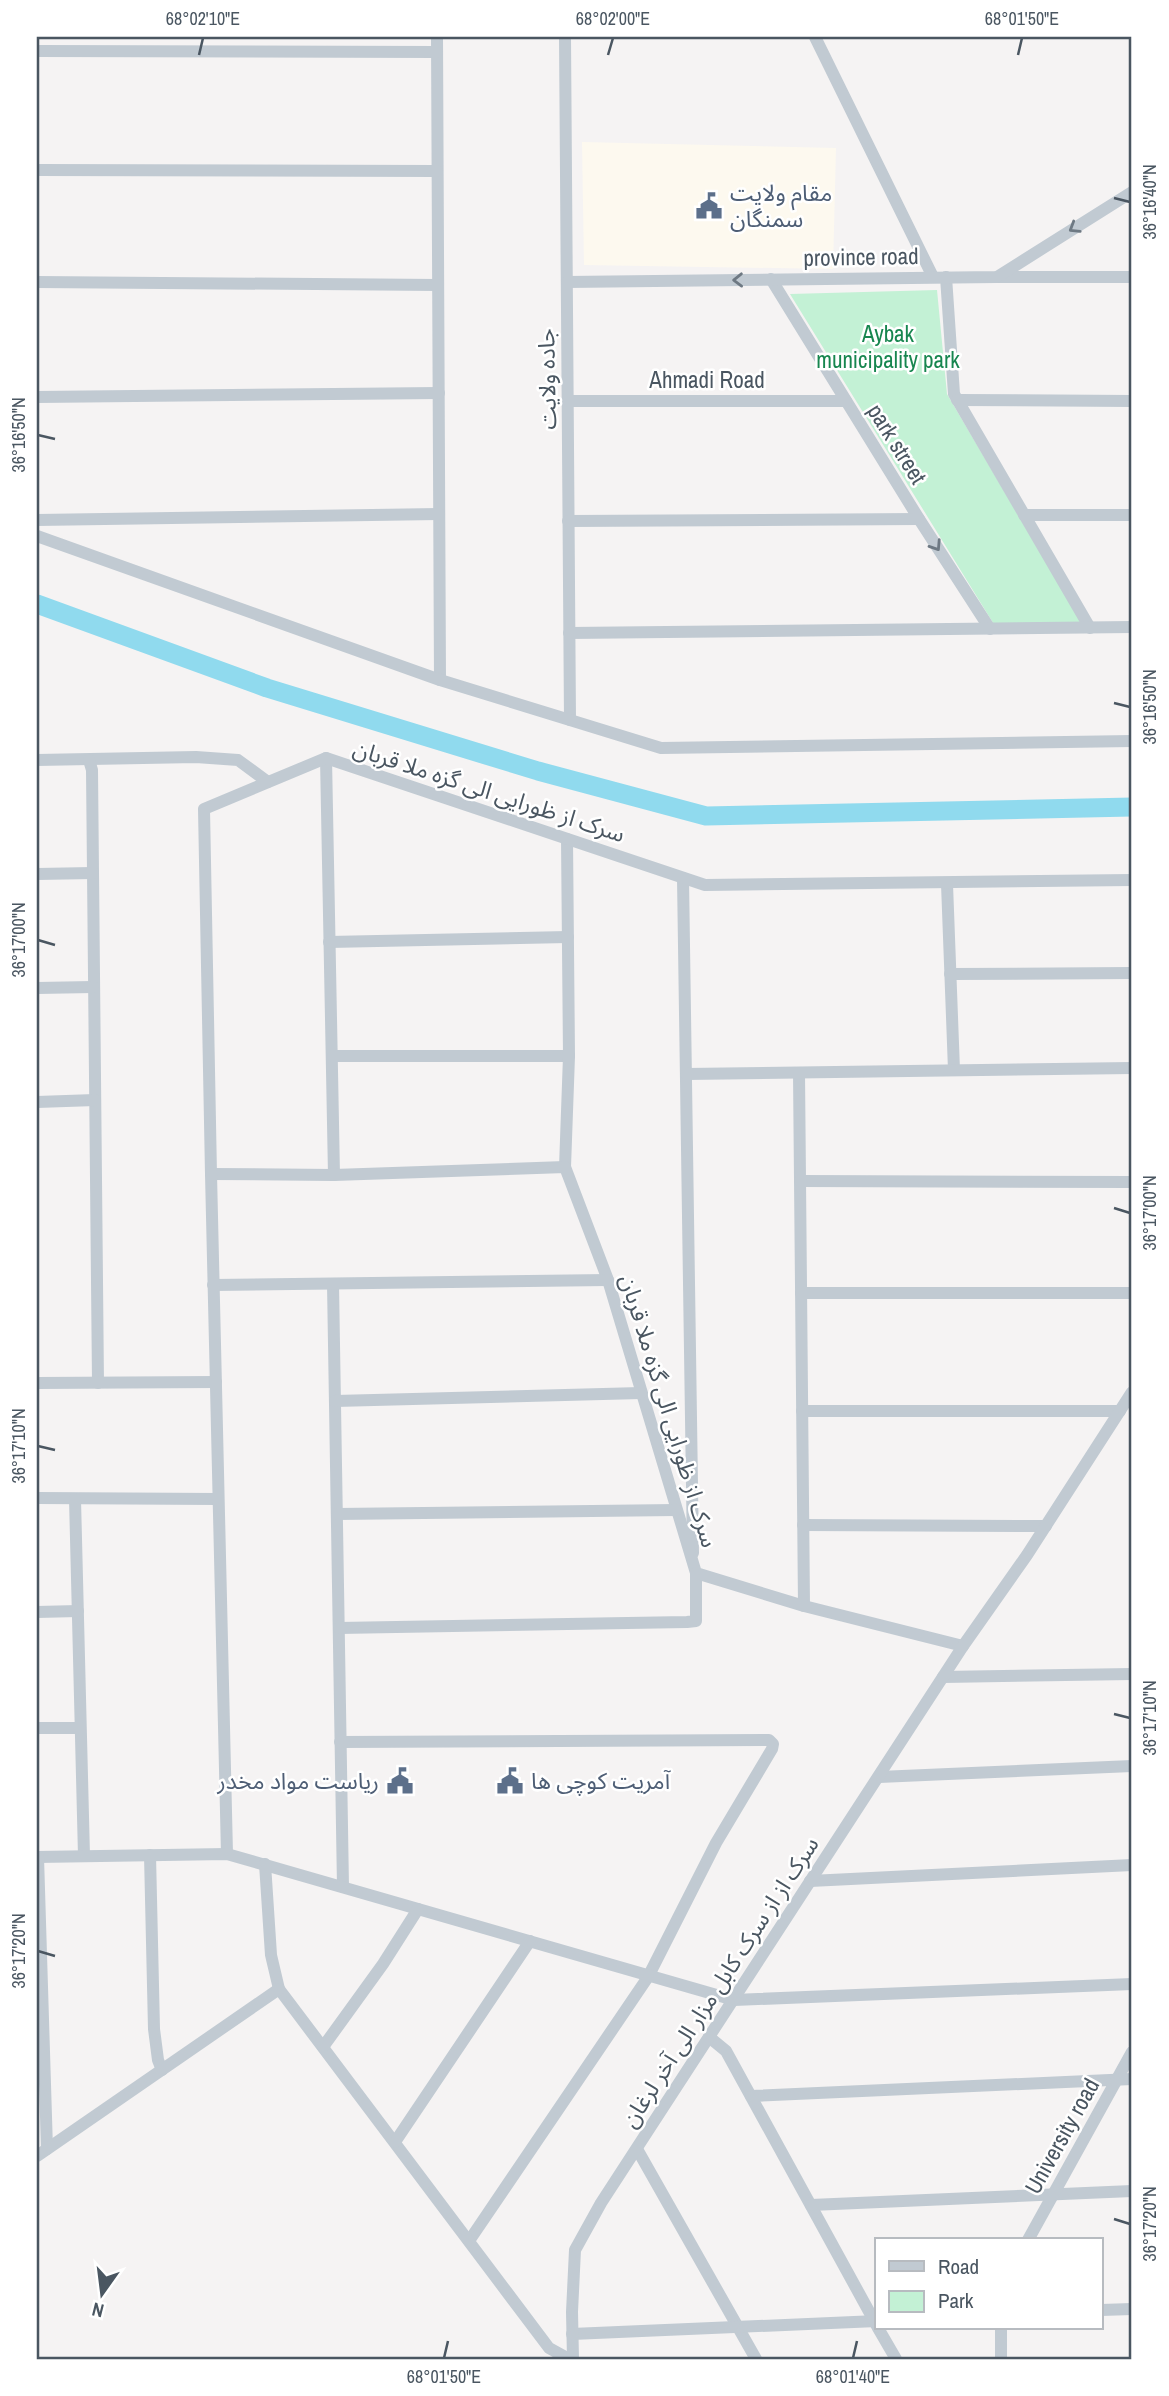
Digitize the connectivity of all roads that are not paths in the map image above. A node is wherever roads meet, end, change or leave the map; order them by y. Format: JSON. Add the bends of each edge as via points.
{"nodes":[{"id":1,"x":328,"y":37,"type":"edge"},
{"id":2,"x":437,"y":37,"type":"edge"},
{"id":3,"x":565,"y":37,"type":"edge"},
{"id":4,"x":815,"y":37,"type":"edge"},
{"id":5,"x":37,"y":51,"type":"edge"},
{"id":6,"x":329,"y":51,"type":"junction"},
{"id":7,"x":438,"y":52,"type":"junction"},
{"id":8,"x":37,"y":170,"type":"edge"},
{"id":9,"x":438,"y":171,"type":"junction"},
{"id":10,"x":1132,"y":192,"type":"edge"},
{"id":11,"x":997,"y":276,"type":"junction"},
{"id":12,"x":946,"y":277,"type":"junction"},
{"id":13,"x":1132,"y":277,"type":"edge"},
{"id":14,"x":933,"y":278,"type":"junction"},
{"id":15,"x":771,"y":279,"type":"junction"},
{"id":16,"x":37,"y":282,"type":"edge"},
{"id":17,"x":567,"y":282,"type":"junction"},
{"id":18,"x":438,"y":285,"type":"junction"},
{"id":19,"x":439,"y":393,"type":"junction"},
{"id":20,"x":37,"y":397,"type":"edge"},
{"id":21,"x":957,"y":400,"type":"junction"},
{"id":22,"x":569,"y":401,"type":"junction"},
{"id":23,"x":846,"y":401,"type":"junction"},
{"id":24,"x":1132,"y":401,"type":"edge"},
{"id":25,"x":439,"y":514,"type":"junction"},
{"id":26,"x":1024,"y":515,"type":"junction"},
{"id":27,"x":1132,"y":515,"type":"edge"},
{"id":28,"x":919,"y":519,"type":"junction"},
{"id":29,"x":37,"y":520,"type":"edge"},
{"id":30,"x":568,"y":521,"type":"junction"},
{"id":31,"x":37,"y":536,"type":"edge"},
{"id":32,"x":1132,"y":627,"type":"edge"},
{"id":33,"x":1090,"y":628,"type":"junction"},
{"id":34,"x":990,"y":629,"type":"junction"},
{"id":35,"x":569,"y":633,"type":"junction"},
{"id":36,"x":440,"y":680,"type":"junction"},
{"id":37,"x":570,"y":720,"type":"junction"},
{"id":38,"x":1132,"y":741,"type":"edge"},
{"id":39,"x":326,"y":758,"type":"junction"},
{"id":40,"x":37,"y":760,"type":"edge"},
{"id":41,"x":89,"y":760,"type":"junction"},
{"id":42,"x":268,"y":782,"type":"junction"},
{"id":43,"x":568,"y":839,"type":"junction"},
{"id":44,"x":93,"y":873,"type":"junction"},
{"id":45,"x":37,"y":874,"type":"edge"},
{"id":46,"x":683,"y":878,"type":"junction"},
{"id":47,"x":1132,"y":880,"type":"edge"},
{"id":48,"x":947,"y":884,"type":"junction"},
{"id":49,"x":568,"y":937,"type":"junction"},
{"id":50,"x":330,"y":942,"type":"junction"},
{"id":51,"x":1132,"y":973,"type":"edge"},
{"id":52,"x":950,"y":974,"type":"junction"},
{"id":53,"x":93,"y":987,"type":"junction"},
{"id":54,"x":37,"y":988,"type":"edge"},
{"id":55,"x":333,"y":1056,"type":"junction"},
{"id":56,"x":569,"y":1056,"type":"junction"},
{"id":57,"x":1132,"y":1068,"type":"edge"},
{"id":58,"x":954,"y":1070,"type":"junction"},
{"id":59,"x":799,"y":1073,"type":"junction"},
{"id":60,"x":686,"y":1074,"type":"junction"},
{"id":61,"x":95,"y":1100,"type":"junction"},
{"id":62,"x":37,"y":1102,"type":"edge"},
{"id":63,"x":565,"y":1167,"type":"junction"},
{"id":64,"x":211,"y":1174,"type":"junction"},
{"id":65,"x":334,"y":1175,"type":"junction"},
{"id":66,"x":800,"y":1181,"type":"junction"},
{"id":67,"x":1132,"y":1182,"type":"edge"},
{"id":68,"x":608,"y":1280,"type":"junction"},
{"id":69,"x":333,"y":1284,"type":"junction"},
{"id":70,"x":213,"y":1285,"type":"junction"},
{"id":71,"x":801,"y":1293,"type":"junction"},
{"id":72,"x":1132,"y":1293,"type":"edge"},
{"id":73,"x":97,"y":1382,"type":"junction"},
{"id":74,"x":216,"y":1382,"type":"junction"},
{"id":75,"x":37,"y":1383,"type":"edge"},
{"id":76,"x":1132,"y":1392,"type":"edge"},
{"id":77,"x":641,"y":1393,"type":"junction"},
{"id":78,"x":335,"y":1401,"type":"junction"},
{"id":79,"x":802,"y":1411,"type":"junction"},
{"id":80,"x":1120,"y":1411,"type":"junction"},
{"id":81,"x":37,"y":1498,"type":"edge"},
{"id":82,"x":75,"y":1499,"type":"junction"},
{"id":83,"x":218,"y":1499,"type":"junction"},
{"id":84,"x":676,"y":1510,"type":"junction"},
{"id":85,"x":337,"y":1514,"type":"junction"},
{"id":86,"x":803,"y":1525,"type":"junction"},
{"id":87,"x":1046,"y":1526,"type":"junction"},
{"id":88,"x":695,"y":1568,"type":"junction"},
{"id":89,"x":804,"y":1606,"type":"junction"},
{"id":90,"x":78,"y":1611,"type":"junction"},
{"id":91,"x":37,"y":1612,"type":"edge"},
{"id":92,"x":339,"y":1628,"type":"junction"},
{"id":93,"x":963,"y":1646,"type":"junction"},
{"id":94,"x":1132,"y":1674,"type":"edge"},
{"id":95,"x":943,"y":1677,"type":"junction"},
{"id":96,"x":37,"y":1728,"type":"edge"},
{"id":97,"x":80,"y":1728,"type":"junction"},
{"id":98,"x":340,"y":1742,"type":"junction"},
{"id":99,"x":1132,"y":1766,"type":"edge"},
{"id":100,"x":878,"y":1777,"type":"junction"},
{"id":101,"x":227,"y":1854,"type":"junction"},
{"id":102,"x":149,"y":1855,"type":"junction"},
{"id":103,"x":84,"y":1856,"type":"junction"},
{"id":104,"x":38,"y":1857,"type":"edge"},
{"id":105,"x":265,"y":1864,"type":"junction"},
{"id":106,"x":1132,"y":1865,"type":"edge"},
{"id":107,"x":810,"y":1881,"type":"junction"},
{"id":108,"x":342,"y":1887,"type":"junction"},
{"id":109,"x":418,"y":1909,"type":"junction"},
{"id":110,"x":530,"y":1941,"type":"junction"},
{"id":111,"x":648,"y":1977,"type":"junction"},
{"id":112,"x":1132,"y":1984,"type":"edge"},
{"id":113,"x":279,"y":1989,"type":"junction"},
{"id":114,"x":734,"y":2000,"type":"junction"},
{"id":115,"x":709,"y":2037,"type":"junction"},
{"id":116,"x":323,"y":2047,"type":"junction"},
{"id":117,"x":1132,"y":2052,"type":"edge"},
{"id":118,"x":162,"y":2070,"type":"junction"},
{"id":119,"x":1132,"y":2079,"type":"edge"},
{"id":120,"x":1117,"y":2080,"type":"junction"},
{"id":121,"x":751,"y":2096,"type":"junction"},
{"id":122,"x":395,"y":2142,"type":"junction"},
{"id":123,"x":636,"y":2149,"type":"junction"},
{"id":124,"x":42,"y":2153,"type":"edge"},
{"id":125,"x":1132,"y":2191,"type":"edge"},
{"id":126,"x":1053,"y":2194,"type":"junction"},
{"id":127,"x":811,"y":2205,"type":"junction"},
{"id":128,"x":1029,"y":2238,"type":"edge"},
{"id":129,"x":468,"y":2241,"type":"junction"},
{"id":130,"x":1132,"y":2309,"type":"edge"},
{"id":131,"x":1102,"y":2310,"type":"edge"},
{"id":132,"x":875,"y":2322,"type":"edge"},
{"id":133,"x":875,"y":2324,"type":"edge"},
{"id":134,"x":739,"y":2329,"type":"junction"},
{"id":135,"x":879,"y":2330,"type":"edge"},
{"id":136,"x":1001,"y":2330,"type":"edge"},
{"id":137,"x":572,"y":2334,"type":"junction"},
{"id":138,"x":571,"y":2359,"type":"edge"},
{"id":139,"x":756,"y":2359,"type":"edge"},
{"id":140,"x":896,"y":2359,"type":"edge"},
{"id":141,"x":1001,"y":2359,"type":"edge"}],
"edges":[{"from":1,"to":6,"type":"street"},
{"from":2,"to":7,"type":"street"},
{"from":3,"to":17,"type":"street","name":"جاده ولایت"},
{"from":4,"to":14,"type":"street"},
{"from":5,"to":6,"type":"street"},
{"from":6,"to":7,"type":"street"},
{"from":7,"to":9,"type":"street"},
{"from":8,"to":9,"type":"street"},
{"from":9,"to":18,"type":"street"},
{"from":10,"to":11,"type":"street","one_way":true},
{"from":11,"to":12,"type":"street","name":"province road"},
{"from":11,"to":13,"type":"street","name":"province road"},
{"from":12,"to":14,"type":"street","name":"province road"},
{"from":12,"to":21,"type":"street"},
{"from":14,"to":15,"type":"street","name":"province road"},
{"from":15,"to":17,"type":"street","name":"province road","one_way":true},
{"from":15,"to":23,"type":"street","name":"park street"},
{"from":16,"to":18,"type":"street"},
{"from":17,"to":22,"type":"street","name":"جاده ولایت"},
{"from":18,"to":19,"type":"street"},
{"from":19,"to":20,"type":"street"},
{"from":19,"to":25,"type":"street"},
{"from":21,"to":24,"type":"street"},
{"from":21,"to":26,"type":"street"},
{"from":22,"to":23,"type":"street","name":"Ahmadi Road"},
{"from":22,"to":30,"type":"street","name":"جاده ولایت"},
{"from":23,"to":28,"type":"street","name":"park street"},
{"from":25,"to":29,"type":"street"},
{"from":25,"to":36,"type":"street"},
{"from":26,"to":27,"type":"street"},
{"from":26,"to":33,"type":"street"},
{"from":28,"to":30,"type":"street"},
{"from":28,"to":34,"type":"street","name":"park street","one_way":true},
{"from":30,"to":35,"type":"street","name":"جاده ولایت"},
{"from":31,"to":36,"type":"street"},
{"from":32,"to":33,"type":"street"},
{"from":33,"to":34,"type":"street"},
{"from":34,"to":35,"type":"street"},
{"from":35,"to":37,"type":"street","name":"جاده ولایت"},
{"from":36,"to":37,"type":"street"},
{"from":37,"to":38,"type":"street","via":[[661,748]]},
{"from":39,"to":42,"type":"street","name":"سرک از ظورایی الی گزه ملا قربان"},
{"from":39,"to":43,"type":"street","name":"سرک از ظورایی الی گزه ملا قربان"},
{"from":39,"to":50,"type":"street"},
{"from":40,"to":41,"type":"street"},
{"from":41,"to":42,"type":"street","via":[[238,760]]},
{"from":41,"to":44,"type":"street"},
{"from":42,"to":64,"type":"street","name":"سرک از ظورایی الی گزه ملا قربان","via":[[204,809]]},
{"from":43,"to":46,"type":"street","name":"سرک از ظورایی الی گزه ملا قربان"},
{"from":43,"to":49,"type":"street"},
{"from":44,"to":45,"type":"street"},
{"from":44,"to":53,"type":"street"},
{"from":46,"to":48,"type":"street","name":"سرک از ظورایی الی گزه ملا قربان","via":[[705,885]]},
{"from":46,"to":60,"type":"street"},
{"from":47,"to":48,"type":"street","name":"سرک از ظورایی الی گزه ملا قربان"},
{"from":48,"to":52,"type":"street"},
{"from":49,"to":50,"type":"street"},
{"from":49,"to":56,"type":"street"},
{"from":50,"to":55,"type":"street"},
{"from":51,"to":52,"type":"street"},
{"from":52,"to":58,"type":"street"},
{"from":53,"to":54,"type":"street"},
{"from":53,"to":61,"type":"street"},
{"from":55,"to":56,"type":"street"},
{"from":55,"to":65,"type":"street"},
{"from":56,"to":63,"type":"street"},
{"from":57,"to":58,"type":"street"},
{"from":58,"to":59,"type":"street"},
{"from":59,"to":60,"type":"street"},
{"from":59,"to":66,"type":"street"},
{"from":60,"to":88,"type":"street"},
{"from":61,"to":62,"type":"street"},
{"from":61,"to":73,"type":"street"},
{"from":63,"to":65,"type":"street"},
{"from":63,"to":68,"type":"street","name":"سرک از ظورایی الی گزه ملا قربان"},
{"from":64,"to":65,"type":"street"},
{"from":64,"to":70,"type":"street","name":"سرک از ظورایی الی گزه ملا قربان"},
{"from":66,"to":67,"type":"street"},
{"from":66,"to":71,"type":"street"},
{"from":68,"to":69,"type":"street"},
{"from":68,"to":77,"type":"street","name":"سرک از ظورایی الی گزه ملا قربان"},
{"from":69,"to":70,"type":"street"},
{"from":69,"to":78,"type":"street"},
{"from":70,"to":74,"type":"street","name":"سرک از ظورایی الی گزه ملا قربان"},
{"from":71,"to":72,"type":"street"},
{"from":71,"to":79,"type":"street"},
{"from":73,"to":74,"type":"street"},
{"from":73,"to":75,"type":"street"},
{"from":74,"to":83,"type":"street","name":"سرک از ظورایی الی گزه ملا قربان"},
{"from":76,"to":80,"type":"street"},
{"from":77,"to":78,"type":"street"},
{"from":77,"to":84,"type":"street","name":"سرک از ظورایی الی گزه ملا قربان"},
{"from":78,"to":85,"type":"street"},
{"from":79,"to":80,"type":"street"},
{"from":79,"to":86,"type":"street"},
{"from":80,"to":87,"type":"street"},
{"from":81,"to":82,"type":"street"},
{"from":82,"to":83,"type":"street"},
{"from":82,"to":90,"type":"street"},
{"from":83,"to":101,"type":"street","name":"سرک از ظورایی الی گزه ملا قربان"},
{"from":84,"to":85,"type":"street"},
{"from":84,"to":88,"type":"street","name":"سرک از ظورایی الی گزه ملا قربان"},
{"from":85,"to":92,"type":"street"},
{"from":86,"to":87,"type":"street"},
{"from":86,"to":89,"type":"street"},
{"from":87,"to":93,"type":"street"},
{"from":88,"to":89,"type":"street","name":"سرک از ظورایی الی گزه ملا قربان"},
{"from":88,"to":92,"type":"street","via":[[696,1621]]},
{"from":89,"to":93,"type":"street","name":"سرک از ظورایی الی گزه ملا قربان"},
{"from":90,"to":91,"type":"street"},
{"from":90,"to":97,"type":"street"},
{"from":92,"to":98,"type":"street"},
{"from":93,"to":95,"type":"street","name":"سرک از از سرک کابل مزار الی آخر لرغان"},
{"from":94,"to":95,"type":"street"},
{"from":95,"to":100,"type":"street","name":"سرک از از سرک کابل مزار الی آخر لرغان"},
{"from":96,"to":97,"type":"street"},
{"from":97,"to":103,"type":"street"},
{"from":98,"to":108,"type":"street"},
{"from":98,"to":111,"type":"street","via":[[769,1740],[772,1749],[716,1843]]},
{"from":99,"to":100,"type":"street"},
{"from":100,"to":107,"type":"street","name":"سرک از از سرک کابل مزار الی آخر لرغان"},
{"from":101,"to":102,"type":"street"},
{"from":101,"to":105,"type":"street"},
{"from":102,"to":103,"type":"street"},
{"from":102,"to":118,"type":"street","via":[[154,2029]]},
{"from":103,"to":104,"type":"street"},
{"from":104,"to":124,"type":"street"},
{"from":105,"to":108,"type":"street"},
{"from":105,"to":113,"type":"street","via":[[271,1955]]},
{"from":106,"to":107,"type":"street"},
{"from":107,"to":114,"type":"street","name":"سرک از از سرک کابل مزار الی آخر لرغان"},
{"from":108,"to":109,"type":"street"},
{"from":109,"to":110,"type":"street"},
{"from":109,"to":116,"type":"street"},
{"from":110,"to":111,"type":"street"},
{"from":110,"to":122,"type":"street"},
{"from":111,"to":114,"type":"street"},
{"from":111,"to":129,"type":"street"},
{"from":112,"to":114,"type":"street"},
{"from":113,"to":116,"type":"street"},
{"from":113,"to":118,"type":"street"},
{"from":114,"to":115,"type":"street","name":"سرک از از سرک کابل مزار الی آخر لرغان"},
{"from":115,"to":121,"type":"street","via":[[726,2051]]},
{"from":115,"to":123,"type":"street","name":"سرک از از سرک کابل مزار الی آخر لرغان"},
{"from":116,"to":122,"type":"street"},
{"from":117,"to":120,"type":"street","name":"University road"},
{"from":118,"to":124,"type":"street"},
{"from":119,"to":120,"type":"street"},
{"from":120,"to":121,"type":"street"},
{"from":120,"to":126,"type":"street","name":"University road"},
{"from":121,"to":127,"type":"street"},
{"from":122,"to":129,"type":"street"},
{"from":123,"to":134,"type":"street"},
{"from":123,"to":137,"type":"street","name":"سرک از از سرک کابل مزار الی آخر لرغان","via":[[575,2250]]},
{"from":125,"to":126,"type":"street"},
{"from":126,"to":127,"type":"street"},
{"from":126,"to":128,"type":"street","name":"University road"},
{"from":127,"to":132,"type":"street"},
{"from":129,"to":138,"type":"street","via":[[549,2348]]},
{"from":130,"to":131,"type":"street"},
{"from":133,"to":134,"type":"street"},
{"from":134,"to":137,"type":"street"},
{"from":134,"to":139,"type":"street"},
{"from":135,"to":140,"type":"street"},
{"from":136,"to":141,"type":"street"},
{"from":137,"to":138,"type":"street","name":"سرک از از سرک کابل مزار الی آخر لرغان"}]}
